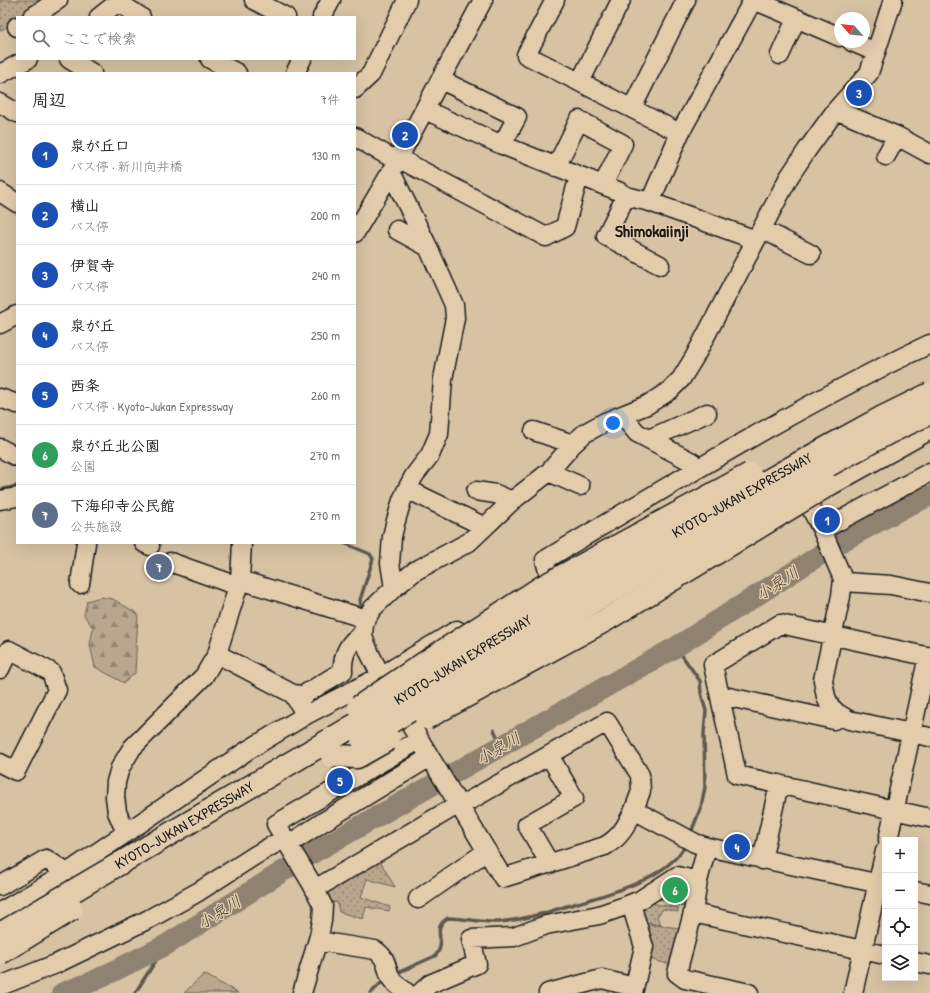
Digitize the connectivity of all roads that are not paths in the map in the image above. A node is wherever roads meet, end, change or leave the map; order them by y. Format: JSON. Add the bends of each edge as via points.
{"nodes":[{"id":1,"x":58,"y":0,"type":"edge"},
{"id":2,"x":254,"y":0,"type":"edge"},
{"id":3,"x":331,"y":0,"type":"edge"},
{"id":4,"x":407,"y":0,"type":"edge"},
{"id":5,"x":554,"y":0,"type":"edge"},
{"id":6,"x":621,"y":0,"type":"edge"},
{"id":7,"x":686,"y":0,"type":"edge"},
{"id":8,"x":753,"y":0,"type":"edge"},
{"id":9,"x":893,"y":0,"type":"edge"},
{"id":10,"x":119,"y":1,"type":"edge"},
{"id":11,"x":476,"y":2,"type":"edge"},
{"id":12,"x":774,"y":4,"type":"edge"},
{"id":13,"x":34,"y":16,"type":"edge"},
{"id":14,"x":100,"y":16,"type":"edge"},
{"id":15,"x":140,"y":16,"type":"edge"},
{"id":16,"x":284,"y":16,"type":"edge"},
{"id":17,"x":323,"y":16,"type":"edge"},
{"id":18,"x":796,"y":19,"type":"junction"},
{"id":19,"x":834,"y":35,"type":"edge"},
{"id":20,"x":866,"y":48,"type":"edge"},
{"id":21,"x":876,"y":52,"type":"junction"},
{"id":22,"x":780,"y":55,"type":"dead end"},
{"id":23,"x":26,"y":60,"type":"edge"},
{"id":24,"x":71,"y":60,"type":"edge"},
{"id":25,"x":212,"y":60,"type":"edge"},
{"id":26,"x":302,"y":60,"type":"edge"},
{"id":27,"x":90,"y":72,"type":"edge"},
{"id":28,"x":235,"y":72,"type":"edge"},
{"id":29,"x":296,"y":72,"type":"edge"},
{"id":30,"x":0,"y":74,"type":"edge"},
{"id":31,"x":441,"y":80,"type":"junction"},
{"id":32,"x":580,"y":82,"type":"junction"},
{"id":33,"x":356,"y":88,"type":"edge"},
{"id":34,"x":0,"y":103,"type":"edge"},
{"id":35,"x":632,"y":108,"type":"junction"},
{"id":36,"x":425,"y":110,"type":"junction"},
{"id":37,"x":836,"y":110,"type":"junction"},
{"id":38,"x":16,"y":113,"type":"edge"},
{"id":39,"x":680,"y":133,"type":"junction"},
{"id":40,"x":896,"y":136,"type":"junction"},
{"id":41,"x":356,"y":138,"type":"edge"},
{"id":42,"x":502,"y":145,"type":"junction"},
{"id":43,"x":930,"y":154,"type":"edge"},
{"id":44,"x":886,"y":156,"type":"dead end"},
{"id":45,"x":395,"y":164,"type":"junction"},
{"id":46,"x":556,"y":167,"type":"junction"},
{"id":47,"x":579,"y":176,"type":"junction"},
{"id":48,"x":603,"y":185,"type":"junction"},
{"id":49,"x":626,"y":196,"type":"junction"},
{"id":50,"x":650,"y":202,"type":"junction"},
{"id":51,"x":358,"y":222,"type":"edge"},
{"id":52,"x":397,"y":230,"type":"dead end"},
{"id":53,"x":759,"y":234,"type":"junction"},
{"id":54,"x":428,"y":247,"type":"junction"},
{"id":55,"x":811,"y":254,"type":"dead end"},
{"id":56,"x":660,"y":265,"type":"dead end"},
{"id":57,"x":16,"y":316,"type":"edge"},
{"id":58,"x":0,"y":324,"type":"edge"},
{"id":59,"x":930,"y":344,"type":"edge"},
{"id":60,"x":930,"y":386,"type":"edge"},
{"id":61,"x":930,"y":394,"type":"edge"},
{"id":62,"x":0,"y":398,"type":"edge"},
{"id":63,"x":16,"y":404,"type":"edge"},
{"id":64,"x":930,"y":406,"type":"edge"},
{"id":65,"x":707,"y":413,"type":"dead end"},
{"id":66,"x":930,"y":413,"type":"edge"},
{"id":67,"x":622,"y":415,"type":"junction"},
{"id":68,"x":930,"y":427,"type":"edge"},
{"id":69,"x":534,"y":431,"type":"dead end"},
{"id":70,"x":649,"y":439,"type":"junction"},
{"id":71,"x":573,"y":444,"type":"junction"},
{"id":72,"x":0,"y":448,"type":"edge"},
{"id":73,"x":16,"y":456,"type":"edge"},
{"id":74,"x":822,"y":462,"type":"junction"},
{"id":75,"x":696,"y":470,"type":"junction"},
{"id":76,"x":549,"y":472,"type":"junction"},
{"id":77,"x":930,"y":472,"type":"edge"},
{"id":78,"x":793,"y":473,"type":"junction"},
{"id":79,"x":580,"y":486,"type":"dead end"},
{"id":80,"x":407,"y":489,"type":"junction"},
{"id":81,"x":476,"y":491,"type":"dead end"},
{"id":82,"x":16,"y":496,"type":"edge"},
{"id":83,"x":0,"y":500,"type":"edge"},
{"id":84,"x":512,"y":501,"type":"junction"},
{"id":85,"x":485,"y":527,"type":"junction"},
{"id":86,"x":822,"y":531,"type":"junction"},
{"id":87,"x":86,"y":544,"type":"edge"},
{"id":88,"x":242,"y":544,"type":"edge"},
{"id":89,"x":170,"y":562,"type":"dead end"},
{"id":90,"x":842,"y":577,"type":"junction"},
{"id":91,"x":550,"y":579,"type":"junction"},
{"id":92,"x":239,"y":583,"type":"junction"},
{"id":93,"x":80,"y":584,"type":"dead end"},
{"id":94,"x":394,"y":588,"type":"junction"},
{"id":95,"x":930,"y":593,"type":"edge"},
{"id":96,"x":364,"y":626,"type":"junction"},
{"id":97,"x":833,"y":635,"type":"junction"},
{"id":98,"x":217,"y":654,"type":"junction"},
{"id":99,"x":929,"y":657,"type":"edge"},
{"id":100,"x":0,"y":669,"type":"edge"},
{"id":101,"x":381,"y":676,"type":"junction"},
{"id":102,"x":293,"y":694,"type":"junction"},
{"id":103,"x":720,"y":695,"type":"junction"},
{"id":104,"x":306,"y":715,"type":"junction"},
{"id":105,"x":841,"y":716,"type":"junction"},
{"id":106,"x":911,"y":733,"type":"junction"},
{"id":107,"x":930,"y":737,"type":"edge"},
{"id":108,"x":419,"y":740,"type":"junction"},
{"id":109,"x":549,"y":755,"type":"junction"},
{"id":110,"x":332,"y":756,"type":"junction"},
{"id":111,"x":432,"y":760,"type":"junction"},
{"id":112,"x":0,"y":763,"type":"edge"},
{"id":113,"x":778,"y":784,"type":"junction"},
{"id":114,"x":458,"y":803,"type":"junction"},
{"id":115,"x":634,"y":810,"type":"junction"},
{"id":116,"x":894,"y":810,"type":"junction"},
{"id":117,"x":206,"y":813,"type":"junction"},
{"id":118,"x":930,"y":818,"type":"edge"},
{"id":119,"x":126,"y":833,"type":"junction"},
{"id":120,"x":889,"y":837,"type":"edge"},
{"id":121,"x":286,"y":845,"type":"junction"},
{"id":122,"x":701,"y":845,"type":"junction"},
{"id":123,"x":487,"y":851,"type":"junction"},
{"id":124,"x":762,"y":860,"type":"junction"},
{"id":125,"x":550,"y":864,"type":"junction"},
{"id":126,"x":66,"y":873,"type":"junction"},
{"id":127,"x":882,"y":873,"type":"edge"},
{"id":128,"x":698,"y":881,"type":"junction"},
{"id":129,"x":881,"y":884,"type":"edge"},
{"id":130,"x":0,"y":886,"type":"edge"},
{"id":131,"x":314,"y":886,"type":"junction"},
{"id":132,"x":918,"y":892,"type":"edge"},
{"id":133,"x":930,"y":894,"type":"edge"},
{"id":134,"x":418,"y":899,"type":"dead end"},
{"id":135,"x":631,"y":904,"type":"junction"},
{"id":136,"x":0,"y":912,"type":"edge"},
{"id":137,"x":692,"y":913,"type":"junction"},
{"id":138,"x":0,"y":934,"type":"edge"},
{"id":139,"x":318,"y":941,"type":"junction"},
{"id":140,"x":863,"y":950,"type":"junction"},
{"id":141,"x":0,"y":953,"type":"edge"},
{"id":142,"x":882,"y":954,"type":"edge"},
{"id":143,"x":918,"y":963,"type":"edge"},
{"id":144,"x":930,"y":965,"type":"edge"},
{"id":145,"x":0,"y":986,"type":"edge"},
{"id":146,"x":634,"y":990,"type":"edge"},
{"id":147,"x":302,"y":993,"type":"edge"},
{"id":148,"x":407,"y":993,"type":"edge"},
{"id":149,"x":420,"y":993,"type":"edge"},
{"id":150,"x":548,"y":993,"type":"edge"},
{"id":151,"x":749,"y":993,"type":"edge"},
{"id":152,"x":853,"y":993,"type":"edge"}],
"edges":[{"from":1,"to":13,"type":"street"},
{"from":2,"to":16,"type":"street"},
{"from":3,"to":17,"type":"street"},
{"from":4,"to":33,"type":"street","via":[[371,74]]},
{"from":5,"to":32,"type":"street","via":[[526,55]]},
{"from":6,"to":32,"type":"street"},
{"from":7,"to":35,"type":"street"},
{"from":8,"to":12,"type":"street"},
{"from":8,"to":39,"type":"street"},
{"from":9,"to":21,"type":"street"},
{"from":10,"to":14,"type":"street"},
{"from":10,"to":15,"type":"street"},
{"from":11,"to":31,"type":"street"},
{"from":12,"to":18,"type":"street"},
{"from":18,"to":19,"type":"street"},
{"from":18,"to":22,"type":"street"},
{"from":20,"to":21,"type":"street"},
{"from":21,"to":37,"type":"street","via":[[868,73]]},
{"from":23,"to":30,"type":"street"},
{"from":24,"to":27,"type":"street"},
{"from":25,"to":28,"type":"street"},
{"from":26,"to":29,"type":"street"},
{"from":31,"to":36,"type":"street"},
{"from":31,"to":42,"type":"street","via":[[517,117]]},
{"from":32,"to":35,"type":"street"},
{"from":34,"to":38,"type":"street"},
{"from":35,"to":39,"type":"street"},
{"from":36,"to":42,"type":"street"},
{"from":36,"to":45,"type":"street"},
{"from":37,"to":40,"type":"street"},
{"from":37,"to":53,"type":"street","via":[[789,177]]},
{"from":39,"to":50,"type":"street"},
{"from":40,"to":43,"type":"street"},
{"from":40,"to":44,"type":"street"},
{"from":41,"to":45,"type":"street"},
{"from":42,"to":46,"type":"street"},
{"from":45,"to":47,"type":"street","via":[[546,237],[565,227]]},
{"from":45,"to":51,"type":"street"},
{"from":45,"to":54,"type":"street"},
{"from":46,"to":47,"type":"street"},
{"from":46,"to":48,"type":"street","via":[[579,120],[623,144]]},
{"from":47,"to":48,"type":"street"},
{"from":48,"to":49,"type":"street"},
{"from":49,"to":50,"type":"street"},
{"from":49,"to":56,"type":"street","via":[[606,236]]},
{"from":50,"to":53,"type":"street"},
{"from":52,"to":54,"type":"street"},
{"from":53,"to":55,"type":"street"},
{"from":53,"to":67,"type":"street","via":[[681,379],[669,391],[647,405]]},
{"from":54,"to":80,"type":"street","via":[[454,305],[456,318],[443,379],[440,434],[430,455]]},
{"from":57,"to":58,"type":"street"},
{"from":59,"to":75,"type":"street","via":[[849,385]]},
{"from":60,"to":117,"type":"highway","bridge":true,"via":[[828,433],[542,587],[429,660]]},
{"from":61,"to":117,"type":"highway","name":"KYOTO-JUKAN EXPRESSWAY","bridge":true,"via":[[810,457],[608,571],[411,692]]},
{"from":62,"to":63,"type":"street"},
{"from":64,"to":74,"type":"street"},
{"from":65,"to":70,"type":"street"},
{"from":66,"to":110,"type":"highway","name":"KYOTO-JUKAN EXPRESSWAY","bridge":true,"via":[[768,498]]},
{"from":67,"to":70,"type":"street","via":[[637,433]]},
{"from":67,"to":71,"type":"street","via":[[595,427]]},
{"from":68,"to":74,"type":"street"},
{"from":68,"to":110,"type":"highway","bridge":true,"via":[[828,485],[604,621],[357,757]]},
{"from":69,"to":71,"type":"street"},
{"from":70,"to":75,"type":"street","via":[[692,462]]},
{"from":71,"to":76,"type":"street"},
{"from":72,"to":73,"type":"street"},
{"from":74,"to":78,"type":"street"},
{"from":75,"to":91,"type":"street","via":[[545,560]]},
{"from":76,"to":79,"type":"street"},
{"from":76,"to":84,"type":"street"},
{"from":77,"to":86,"type":"street"},
{"from":78,"to":86,"type":"street"},
{"from":78,"to":91,"type":"street","via":[[652,530]]},
{"from":80,"to":85,"type":"street"},
{"from":80,"to":94,"type":"street","via":[[392,537],[390,563]]},
{"from":81,"to":84,"type":"street","via":[[496,494]]},
{"from":82,"to":83,"type":"street"},
{"from":84,"to":85,"type":"street"},
{"from":85,"to":94,"type":"street","via":[[469,542],[415,571]]},
{"from":86,"to":90,"type":"street"},
{"from":87,"to":93,"type":"street"},
{"from":88,"to":92,"type":"street"},
{"from":89,"to":92,"type":"street"},
{"from":90,"to":95,"type":"street"},
{"from":90,"to":97,"type":"street"},
{"from":91,"to":101,"type":"street","via":[[501,603]]},
{"from":92,"to":96,"type":"street"},
{"from":92,"to":98,"type":"street"},
{"from":94,"to":96,"type":"street","via":[[372,609]]},
{"from":96,"to":101,"type":"street","via":[[370,654]]},
{"from":96,"to":102,"type":"street","via":[[347,649],[343,671],[305,694]]},
{"from":97,"to":99,"type":"street"},
{"from":97,"to":103,"type":"street","via":[[780,624],[713,665]]},
{"from":97,"to":105,"type":"street","via":[[823,680],[828,702]]},
{"from":98,"to":102,"type":"street"},
{"from":98,"to":119,"type":"street","via":[[204,676],[143,736],[124,761],[118,775],[115,797],[117,812]]},
{"from":99,"to":106,"type":"street"},
{"from":100,"to":112,"type":"street","via":[[9,650],[51,672],[57,690],[16,772]]},
{"from":101,"to":104,"type":"street"},
{"from":101,"to":108,"type":"street"},
{"from":102,"to":104,"type":"street"},
{"from":103,"to":105,"type":"street","via":[[834,720]]},
{"from":103,"to":113,"type":"street","via":[[737,775]]},
{"from":104,"to":119,"type":"street","via":[[248,750]]},
{"from":105,"to":106,"type":"street"},
{"from":106,"to":107,"type":"street"},
{"from":106,"to":116,"type":"street"},
{"from":108,"to":111,"type":"street"},
{"from":108,"to":121,"type":"street","via":[[276,824]]},
{"from":109,"to":114,"type":"street"},
{"from":109,"to":115,"type":"street","via":[[607,722],[640,775],[641,791]]},
{"from":109,"to":125,"type":"street","via":[[574,798],[527,824]]},
{"from":110,"to":141,"type":"highway","name":"KYOTO-JUKAN EXPRESSWAY","bridge":true},
{"from":111,"to":114,"type":"street"},
{"from":111,"to":121,"type":"street"},
{"from":113,"to":116,"type":"street"},
{"from":113,"to":124,"type":"street"},
{"from":114,"to":123,"type":"street"},
{"from":114,"to":131,"type":"street"},
{"from":115,"to":122,"type":"street"},
{"from":115,"to":125,"type":"street","via":[[616,840]]},
{"from":116,"to":118,"type":"street"},
{"from":116,"to":120,"type":"street"},
{"from":117,"to":138,"type":"highway","name":"KYOTO-JUKAN EXPRESSWAY","bridge":true},
{"from":119,"to":126,"type":"street"},
{"from":121,"to":131,"type":"street"},
{"from":121,"to":145,"type":"street","via":[[254,856],[198,892],[149,919],[56,964]]},
{"from":122,"to":124,"type":"street"},
{"from":122,"to":128,"type":"street"},
{"from":123,"to":125,"type":"street","via":[[503,878]]},
{"from":123,"to":134,"type":"street"},
{"from":124,"to":129,"type":"street"},
{"from":126,"to":130,"type":"street","via":[[46,859]]},
{"from":126,"to":136,"type":"street"},
{"from":127,"to":129,"type":"street"},
{"from":128,"to":135,"type":"street","via":[[677,876]]},
{"from":128,"to":137,"type":"street"},
{"from":129,"to":140,"type":"street"},
{"from":131,"to":139,"type":"street","via":[[323,906]]},
{"from":132,"to":133,"type":"street"},
{"from":135,"to":146,"type":"street","via":[[644,947]]},
{"from":135,"to":149,"type":"street","via":[[599,915],[546,925],[514,937],[471,939],[477,964],[430,984]]},
{"from":137,"to":140,"type":"street"},
{"from":137,"to":151,"type":"street","via":[[677,973],[685,980]]},
{"from":139,"to":147,"type":"street"},
{"from":139,"to":148,"type":"street","via":[[375,950],[380,954],[391,975]]},
{"from":140,"to":142,"type":"street"},
{"from":140,"to":152,"type":"street"},
{"from":143,"to":144,"type":"street"},
{"from":146,"to":150,"type":"street","via":[[602,979]]}]}
